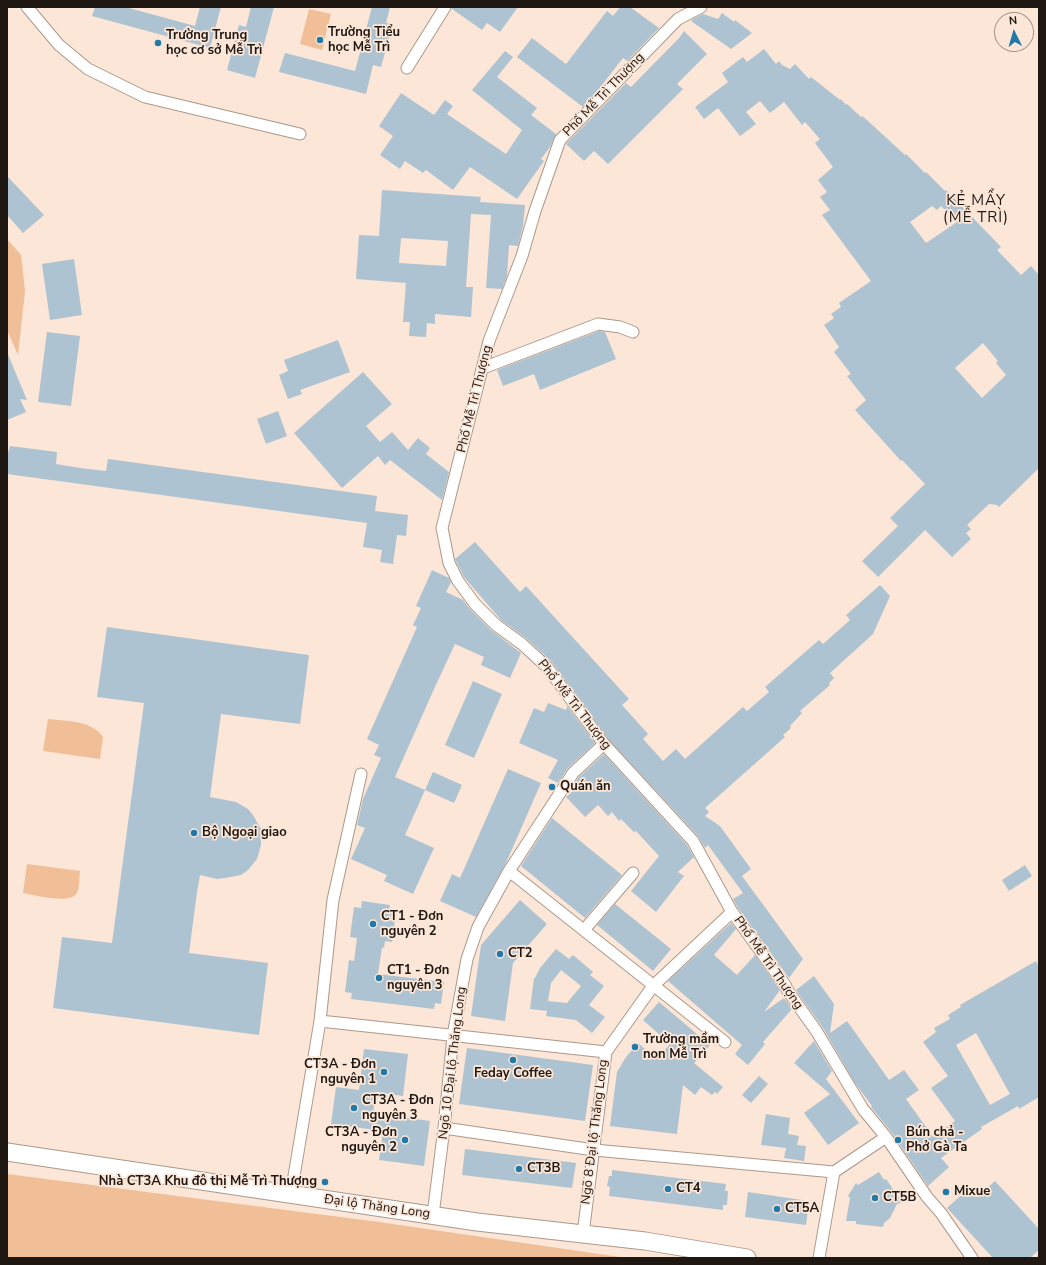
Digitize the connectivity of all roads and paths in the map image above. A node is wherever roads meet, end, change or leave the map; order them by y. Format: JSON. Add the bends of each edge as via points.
{"nodes":[{"id":1,"x":27,"y":7,"type":"edge"},
{"id":2,"x":445,"y":7,"type":"edge"},
{"id":3,"x":701,"y":7,"type":"edge"},
{"id":4,"x":407,"y":68,"type":"dead end"},
{"id":5,"x":300,"y":134,"type":"dead end"},
{"id":6,"x":633,"y":332,"type":"dead end"},
{"id":7,"x":483,"y":368,"type":"junction"},
{"id":8,"x":604,"y":744,"type":"junction"},
{"id":9,"x":361,"y":774,"type":"dead end"},
{"id":10,"x":509,"y":871,"type":"junction"},
{"id":11,"x":633,"y":873,"type":"dead end"},
{"id":12,"x":732,"y":912,"type":"junction"},
{"id":13,"x":584,"y":930,"type":"junction"},
{"id":14,"x":653,"y":986,"type":"junction"},
{"id":15,"x":320,"y":1021,"type":"junction"},
{"id":16,"x":454,"y":1036,"type":"junction"},
{"id":17,"x":725,"y":1042,"type":"dead end"},
{"id":18,"x":606,"y":1052,"type":"junction"},
{"id":19,"x":444,"y":1128,"type":"junction"},
{"id":20,"x":886,"y":1137,"type":"junction"},
{"id":21,"x":594,"y":1150,"type":"junction"},
{"id":22,"x":7,"y":1152,"type":"edge"},
{"id":23,"x":834,"y":1172,"type":"junction"},
{"id":24,"x":290,"y":1194,"type":"junction"},
{"id":25,"x":433,"y":1215,"type":"junction"},
{"id":26,"x":584,"y":1234,"type":"junction"},
{"id":27,"x":747,"y":1258,"type":"edge"},
{"id":28,"x":819,"y":1258,"type":"edge"},
{"id":29,"x":972,"y":1258,"type":"edge"}],
"edges":[{"from":1,"to":5,"type":"street","via":[[59,45],[88,70],[145,97]]},
{"from":2,"to":4,"type":"street"},
{"from":3,"to":7,"type":"street","name":"Phố Mễ Trì Thượng","via":[[678,19],[560,140],[522,256],[489,341]]},
{"from":6,"to":7,"type":"street","via":[[598,324]]},
{"from":7,"to":8,"type":"street","name":"Phố Mễ Trì Thượng","via":[[442,528],[449,563],[458,581],[475,604],[547,667]]},
{"from":8,"to":10,"type":"street","name":"Ngõ 10 Đại lộ Thăng Long","via":[[573,773]]},
{"from":8,"to":12,"type":"street","name":"Phố Mễ Trì Thượng","via":[[692,841]]},
{"from":9,"to":15,"type":"street","via":[[333,900]]},
{"from":10,"to":13,"type":"street"},
{"from":10,"to":16,"type":"street","name":"Ngõ 10 Đại lộ Thăng Long","via":[[478,927],[470,949]]},
{"from":11,"to":13,"type":"street"},
{"from":12,"to":14,"type":"street","name":"Ngõ 8 Đại lộ Thăng Long"},
{"from":12,"to":20,"type":"street","name":"Phố Mễ Trì Thượng","via":[[786,985],[863,1108]]},
{"from":13,"to":14,"type":"street"},
{"from":14,"to":17,"type":"street"},
{"from":14,"to":18,"type":"street","name":"Ngõ 8 Đại lộ Thăng Long"},
{"from":15,"to":16,"type":"street"},
{"from":15,"to":24,"type":"street"},
{"from":16,"to":18,"type":"street"},
{"from":16,"to":19,"type":"street","name":"Ngõ 10 Đại lộ Thăng Long"},
{"from":18,"to":21,"type":"street","name":"Ngõ 8 Đại lộ Thăng Long"},
{"from":19,"to":21,"type":"street"},
{"from":19,"to":25,"type":"street","name":"Ngõ 10 Đại lộ Thăng Long"},
{"from":20,"to":23,"type":"street"},
{"from":20,"to":29,"type":"street","name":"Phố Mễ Trì Thượng"},
{"from":21,"to":23,"type":"street"},
{"from":21,"to":26,"type":"street","name":"Ngõ 8 Đại lộ Thăng Long"},
{"from":22,"to":24,"type":"main road","name":"Đại lộ Thăng Long"},
{"from":23,"to":28,"type":"street"},
{"from":24,"to":25,"type":"main road","name":"Đại lộ Thăng Long"},
{"from":25,"to":26,"type":"main road","name":"Đại lộ Thăng Long"},
{"from":26,"to":27,"type":"main road","name":"Đại lộ Thăng Long"}]}
